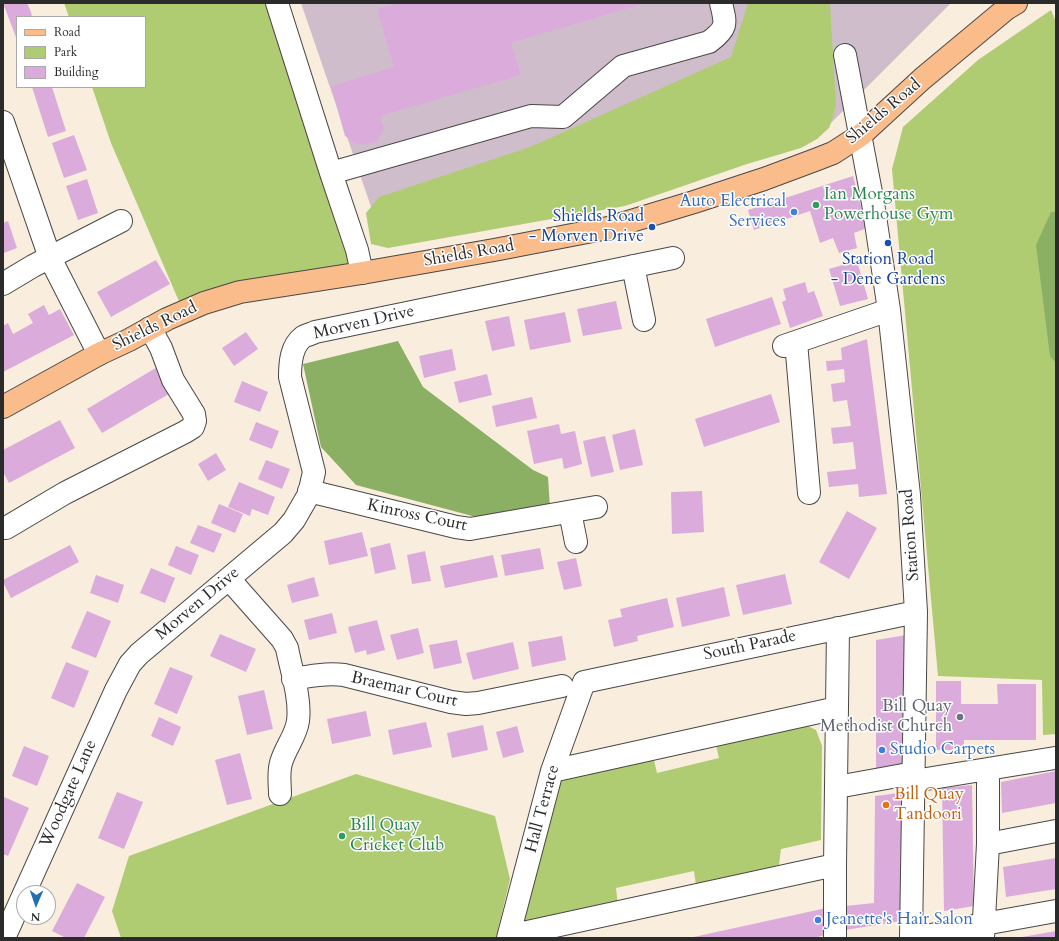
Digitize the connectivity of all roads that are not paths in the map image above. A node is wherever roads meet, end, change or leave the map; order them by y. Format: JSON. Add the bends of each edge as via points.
{"nodes":[{"id":1,"x":277,"y":3,"type":"edge"},
{"id":2,"x":721,"y":3,"type":"edge"},
{"id":3,"x":1016,"y":3,"type":"edge"},
{"id":4,"x":845,"y":55,"type":"dead end"},
{"id":5,"x":3,"y":122,"type":"edge"},
{"id":6,"x":861,"y":135,"type":"junction"},
{"id":7,"x":330,"y":173,"type":"junction"},
{"id":8,"x":121,"y":221,"type":"dead end"},
{"id":9,"x":50,"y":258,"type":"junction"},
{"id":10,"x":674,"y":258,"type":"dead end"},
{"id":11,"x":633,"y":266,"type":"junction"},
{"id":12,"x":362,"y":273,"type":"junction"},
{"id":13,"x":3,"y":284,"type":"edge"},
{"id":14,"x":889,"y":310,"type":"junction"},
{"id":15,"x":644,"y":320,"type":"dead end"},
{"id":16,"x":150,"y":328,"type":"junction"},
{"id":17,"x":99,"y":354,"type":"junction"},
{"id":18,"x":3,"y":408,"type":"edge"},
{"id":19,"x":309,"y":491,"type":"junction"},
{"id":20,"x":809,"y":493,"type":"dead end"},
{"id":21,"x":596,"y":507,"type":"dead end"},
{"id":22,"x":570,"y":512,"type":"junction"},
{"id":23,"x":4,"y":527,"type":"edge"},
{"id":24,"x":576,"y":542,"type":"dead end"},
{"id":25,"x":229,"y":579,"type":"junction"},
{"id":26,"x":916,"y":612,"type":"junction"},
{"id":27,"x":838,"y":628,"type":"junction"},
{"id":28,"x":140,"y":654,"type":"joint"},
{"id":29,"x":293,"y":679,"type":"junction"},
{"id":30,"x":584,"y":682,"type":"joint"},
{"id":31,"x":562,"y":686,"type":"dead end"},
{"id":32,"x":837,"y":708,"type":"junction"},
{"id":33,"x":1054,"y":758,"type":"dead end"},
{"id":34,"x":988,"y":769,"type":"junction"},
{"id":35,"x":552,"y":771,"type":"junction"},
{"id":36,"x":914,"y":777,"type":"junction"},
{"id":37,"x":837,"y":787,"type":"junction"},
{"id":38,"x":280,"y":794,"type":"dead end"},
{"id":39,"x":1056,"y":831,"type":"edge"},
{"id":40,"x":988,"y":844,"type":"junction"},
{"id":41,"x":835,"y":865,"type":"junction"},
{"id":42,"x":1056,"y":911,"type":"edge"},
{"id":43,"x":984,"y":931,"type":"edge"},
{"id":44,"x":508,"y":937,"type":"edge"},
{"id":45,"x":4,"y":938,"type":"edge"},
{"id":46,"x":836,"y":938,"type":"edge"},
{"id":47,"x":911,"y":938,"type":"edge"},
{"id":48,"x":917,"y":938,"type":"edge"}],
"edges":[{"from":1,"to":7,"type":"street"},
{"from":2,"to":7,"type":"street","via":[[726,21],[721,33],[709,42],[623,66],[563,118],[531,116]]},
{"from":3,"to":6,"type":"main road","name":"Shields Road","via":[[922,79]]},
{"from":4,"to":6,"type":"street","name":"Station Road"},
{"from":5,"to":9,"type":"street"},
{"from":6,"to":12,"type":"main road","name":"Shields Road","via":[[833,153],[764,179],[608,228]]},
{"from":6,"to":14,"type":"street","name":"Station Road"},
{"from":7,"to":12,"type":"street","via":[[357,250]]},
{"from":8,"to":9,"type":"street"},
{"from":9,"to":13,"type":"street"},
{"from":9,"to":17,"type":"street"},
{"from":10,"to":11,"type":"street","name":"Morven Drive"},
{"from":11,"to":15,"type":"street"},
{"from":11,"to":19,"type":"street","name":"Morven Drive","via":[[316,332],[303,337],[294,349],[290,362],[290,376],[314,472]]},
{"from":12,"to":16,"type":"main road","name":"Shields Road","via":[[240,292],[204,303]]},
{"from":14,"to":20,"type":"street","via":[[790,344]]},
{"from":14,"to":26,"type":"street","name":"Station Road","via":[[909,495]]},
{"from":16,"to":17,"type":"main road","name":"Shields Road"},
{"from":16,"to":23,"type":"street","via":[[173,380],[194,414],[193,426]]},
{"from":17,"to":18,"type":"main road","name":"Shields Road"},
{"from":19,"to":22,"type":"street","name":"Kinross Court","via":[[470,529]]},
{"from":19,"to":25,"type":"street","name":"Morven Drive","via":[[294,520],[283,533]]},
{"from":21,"to":22,"type":"street","name":"Kinross Court"},
{"from":22,"to":24,"type":"street"},
{"from":25,"to":28,"type":"street","name":"Morven Drive"},
{"from":25,"to":29,"type":"street","via":[[282,639],[287,648]]},
{"from":26,"to":27,"type":"street","name":"South Parade"},
{"from":26,"to":36,"type":"street","name":"Station Road"},
{"from":27,"to":30,"type":"street","name":"South Parade"},
{"from":27,"to":32,"type":"street"},
{"from":28,"to":45,"type":"street","name":"Woodgate Lane","via":[[130,664],[116,690]]},
{"from":29,"to":31,"type":"street","name":"Braemar Court","via":[[344,675],[466,704]]},
{"from":29,"to":38,"type":"street","via":[[298,721],[295,734],[281,762]]},
{"from":30,"to":35,"type":"street","name":"Hall Terrace"},
{"from":32,"to":35,"type":"street"},
{"from":32,"to":37,"type":"street"},
{"from":33,"to":34,"type":"street"},
{"from":34,"to":36,"type":"street"},
{"from":34,"to":40,"type":"street"},
{"from":35,"to":44,"type":"street","name":"Hall Terrace"},
{"from":36,"to":37,"type":"street"},
{"from":36,"to":47,"type":"street","name":"Station Road"},
{"from":37,"to":41,"type":"street"},
{"from":39,"to":40,"type":"street"},
{"from":40,"to":43,"type":"street"},
{"from":41,"to":44,"type":"street"},
{"from":41,"to":46,"type":"street"},
{"from":42,"to":43,"type":"street"},
{"from":43,"to":48,"type":"street"}]}
